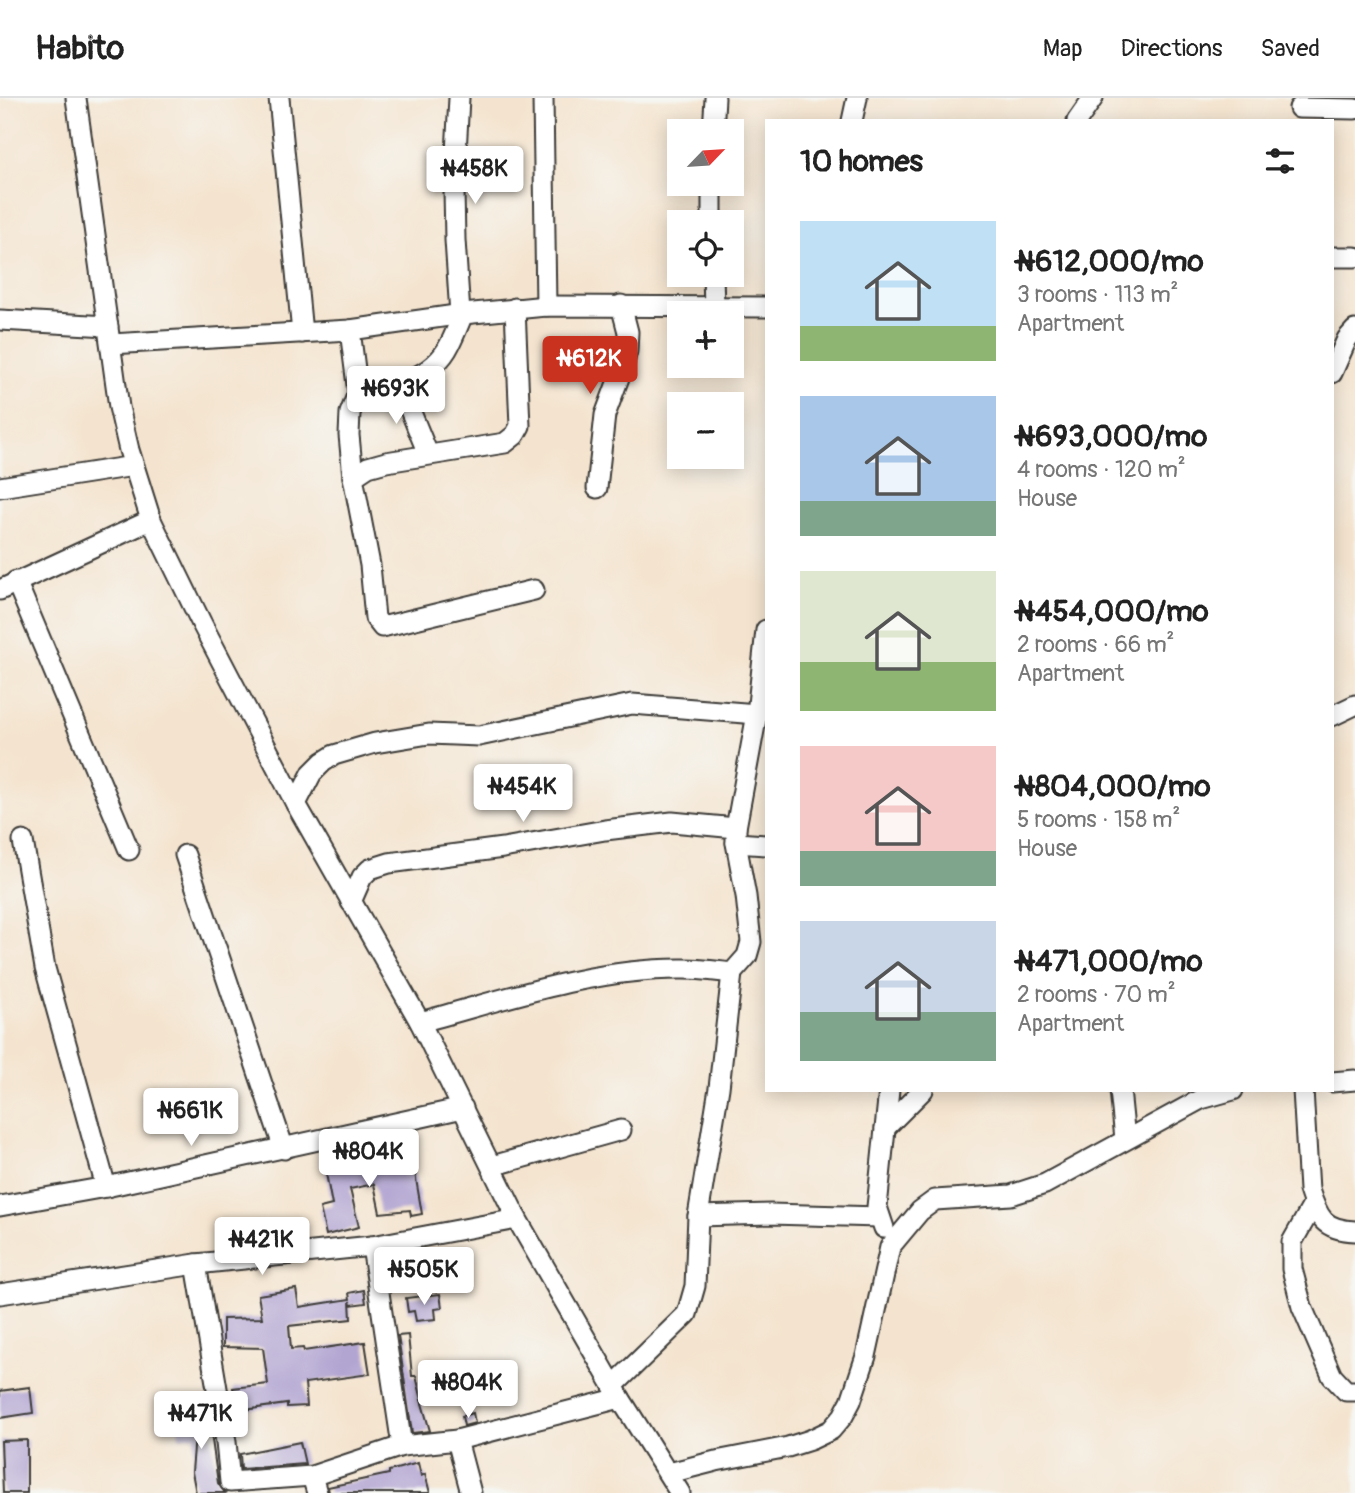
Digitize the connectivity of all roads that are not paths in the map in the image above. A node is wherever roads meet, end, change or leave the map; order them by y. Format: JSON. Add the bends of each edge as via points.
{"nodes":[{"id":1,"x":76,"y":98,"type":"edge"},
{"id":2,"x":279,"y":98,"type":"edge"},
{"id":3,"x":459,"y":98,"type":"edge"},
{"id":4,"x":542,"y":98,"type":"edge"},
{"id":5,"x":716,"y":98,"type":"edge"},
{"id":6,"x":857,"y":98,"type":"edge"},
{"id":7,"x":1093,"y":98,"type":"edge"},
{"id":8,"x":1299,"y":109,"type":"edge"},
{"id":9,"x":1355,"y":109,"type":"edge"},
{"id":10,"x":714,"y":119,"type":"edge"},
{"id":11,"x":852,"y":119,"type":"edge"},
{"id":12,"x":1078,"y":119,"type":"edge"},
{"id":13,"x":1334,"y":257,"type":"edge"},
{"id":14,"x":1355,"y":257,"type":"edge"},
{"id":15,"x":621,"y":304,"type":"junction"},
{"id":16,"x":546,"y":306,"type":"junction"},
{"id":17,"x":667,"y":306,"type":"edge"},
{"id":18,"x":744,"y":307,"type":"edge"},
{"id":19,"x":765,"y":307,"type":"edge"},
{"id":20,"x":515,"y":308,"type":"junction"},
{"id":21,"x":461,"y":314,"type":"junction"},
{"id":22,"x":0,"y":320,"type":"edge"},
{"id":23,"x":350,"y":330,"type":"junction"},
{"id":24,"x":1355,"y":330,"type":"edge"},
{"id":25,"x":302,"y":333,"type":"junction"},
{"id":26,"x":109,"y":335,"type":"junction"},
{"id":27,"x":1334,"y":368,"type":"edge"},
{"id":28,"x":399,"y":383,"type":"junction"},
{"id":29,"x":358,"y":393,"type":"junction"},
{"id":30,"x":428,"y":454,"type":"junction"},
{"id":31,"x":134,"y":466,"type":"junction"},
{"id":32,"x":353,"y":477,"type":"junction"},
{"id":33,"x":0,"y":487,"type":"edge"},
{"id":34,"x":597,"y":488,"type":"dead end"},
{"id":35,"x":151,"y":520,"type":"junction"},
{"id":36,"x":8,"y":585,"type":"edge"},
{"id":37,"x":534,"y":590,"type":"dead end"},
{"id":38,"x":765,"y":644,"type":"edge"},
{"id":39,"x":1355,"y":705,"type":"edge"},
{"id":40,"x":1334,"y":715,"type":"edge"},
{"id":41,"x":759,"y":726,"type":"edge"},
{"id":42,"x":296,"y":804,"type":"junction"},
{"id":43,"x":736,"y":836,"type":"junction"},
{"id":44,"x":23,"y":841,"type":"dead end"},
{"id":45,"x":765,"y":845,"type":"edge"},
{"id":46,"x":129,"y":850,"type":"dead end"},
{"id":47,"x":185,"y":855,"type":"dead end"},
{"id":48,"x":351,"y":902,"type":"junction"},
{"id":49,"x":732,"y":973,"type":"junction"},
{"id":50,"x":420,"y":1022,"type":"junction"},
{"id":51,"x":1355,"y":1080,"type":"edge"},
{"id":52,"x":1334,"y":1082,"type":"edge"},
{"id":53,"x":888,"y":1092,"type":"edge"},
{"id":54,"x":921,"y":1092,"type":"edge"},
{"id":55,"x":1120,"y":1092,"type":"edge"},
{"id":56,"x":1226,"y":1092,"type":"edge"},
{"id":57,"x":1303,"y":1092,"type":"edge"},
{"id":58,"x":463,"y":1108,"type":"junction"},
{"id":59,"x":885,"y":1128,"type":"junction"},
{"id":60,"x":621,"y":1130,"type":"dead end"},
{"id":61,"x":1125,"y":1139,"type":"junction"},
{"id":62,"x":284,"y":1149,"type":"junction"},
{"id":63,"x":492,"y":1166,"type":"junction"},
{"id":64,"x":106,"y":1187,"type":"junction"},
{"id":65,"x":1313,"y":1205,"type":"junction"},
{"id":66,"x":0,"y":1206,"type":"edge"},
{"id":67,"x":698,"y":1216,"type":"junction"},
{"id":68,"x":880,"y":1217,"type":"junction"},
{"id":69,"x":517,"y":1219,"type":"junction"},
{"id":70,"x":1355,"y":1231,"type":"edge"},
{"id":71,"x":372,"y":1246,"type":"junction"},
{"id":72,"x":890,"y":1247,"type":"junction"},
{"id":73,"x":196,"y":1264,"type":"junction"},
{"id":74,"x":0,"y":1294,"type":"edge"},
{"id":75,"x":1355,"y":1391,"type":"edge"},
{"id":76,"x":616,"y":1392,"type":"junction"},
{"id":77,"x":457,"y":1440,"type":"junction"},
{"id":78,"x":402,"y":1446,"type":"junction"},
{"id":79,"x":669,"y":1473,"type":"junction"},
{"id":80,"x":314,"y":1484,"type":"edge"},
{"id":81,"x":471,"y":1493,"type":"edge"},
{"id":82,"x":680,"y":1493,"type":"edge"}],
"edges":[{"from":1,"to":26,"type":"street"},
{"from":2,"to":25,"type":"street"},
{"from":3,"to":21,"type":"street","via":[[454,202]]},
{"from":4,"to":16,"type":"street"},
{"from":5,"to":10,"type":"street"},
{"from":6,"to":11,"type":"street"},
{"from":7,"to":12,"type":"street"},
{"from":8,"to":9,"type":"street"},
{"from":13,"to":14,"type":"street"},
{"from":15,"to":16,"type":"street"},
{"from":15,"to":17,"type":"street"},
{"from":15,"to":34,"type":"street","via":[[628,332],[626,351],[605,415]]},
{"from":16,"to":20,"type":"street"},
{"from":18,"to":19,"type":"street"},
{"from":20,"to":21,"type":"street"},
{"from":20,"to":30,"type":"street","via":[[520,426],[515,435],[505,443]]},
{"from":21,"to":23,"type":"street"},
{"from":21,"to":28,"type":"street","via":[[449,347],[423,373]]},
{"from":22,"to":26,"type":"street"},
{"from":23,"to":25,"type":"street"},
{"from":23,"to":29,"type":"street"},
{"from":24,"to":27,"type":"street"},
{"from":25,"to":26,"type":"street"},
{"from":26,"to":31,"type":"street","via":[[119,407]]},
{"from":28,"to":29,"type":"street"},
{"from":28,"to":30,"type":"street"},
{"from":29,"to":32,"type":"street","via":[[350,413]]},
{"from":30,"to":32,"type":"street","via":[[368,467]]},
{"from":31,"to":33,"type":"street"},
{"from":31,"to":35,"type":"street"},
{"from":32,"to":37,"type":"street","via":[[370,565],[374,618],[382,627]]},
{"from":35,"to":36,"type":"street"},
{"from":35,"to":42,"type":"street"},
{"from":36,"to":46,"type":"street"},
{"from":38,"to":41,"type":"street"},
{"from":39,"to":40,"type":"street"},
{"from":41,"to":42,"type":"street","via":[[632,704],[479,736],[429,734],[334,755],[312,773]]},
{"from":41,"to":43,"type":"street"},
{"from":42,"to":48,"type":"street"},
{"from":43,"to":45,"type":"street"},
{"from":43,"to":48,"type":"street","via":[[672,822],[389,863],[362,877]]},
{"from":43,"to":49,"type":"street","via":[[751,942],[747,957]]},
{"from":44,"to":64,"type":"street","via":[[45,968]]},
{"from":47,"to":62,"type":"street"},
{"from":48,"to":50,"type":"street"},
{"from":49,"to":50,"type":"street","via":[[684,969],[615,974]]},
{"from":49,"to":67,"type":"street"},
{"from":50,"to":58,"type":"street"},
{"from":51,"to":52,"type":"street"},
{"from":53,"to":59,"type":"street"},
{"from":54,"to":59,"type":"street"},
{"from":55,"to":61,"type":"street"},
{"from":56,"to":61,"type":"street","via":[[1201,1099]]},
{"from":57,"to":65,"type":"street"},
{"from":58,"to":62,"type":"street"},
{"from":58,"to":63,"type":"street"},
{"from":59,"to":68,"type":"street","via":[[877,1207]]},
{"from":60,"to":63,"type":"street"},
{"from":61,"to":72,"type":"street","via":[[1045,1184],[1011,1195],[935,1200]]},
{"from":62,"to":64,"type":"street"},
{"from":63,"to":69,"type":"street"},
{"from":64,"to":66,"type":"street"},
{"from":65,"to":70,"type":"street","via":[[1322,1222]]},
{"from":65,"to":75,"type":"street","via":[[1292,1242],[1292,1269],[1302,1307],[1332,1376],[1346,1391]]},
{"from":67,"to":68,"type":"street"},
{"from":67,"to":76,"type":"street","via":[[695,1286],[687,1314]]},
{"from":68,"to":72,"type":"street"},
{"from":69,"to":71,"type":"street"},
{"from":69,"to":76,"type":"street"},
{"from":71,"to":73,"type":"street"},
{"from":71,"to":78,"type":"street"},
{"from":72,"to":79,"type":"street","via":[[866,1356],[851,1401],[831,1430],[788,1447]]},
{"from":73,"to":74,"type":"street"},
{"from":73,"to":80,"type":"street","via":[[230,1482]]},
{"from":76,"to":77,"type":"street"},
{"from":76,"to":79,"type":"street"},
{"from":77,"to":78,"type":"street"},
{"from":77,"to":81,"type":"street"},
{"from":78,"to":80,"type":"street"},
{"from":79,"to":82,"type":"street"}]}
